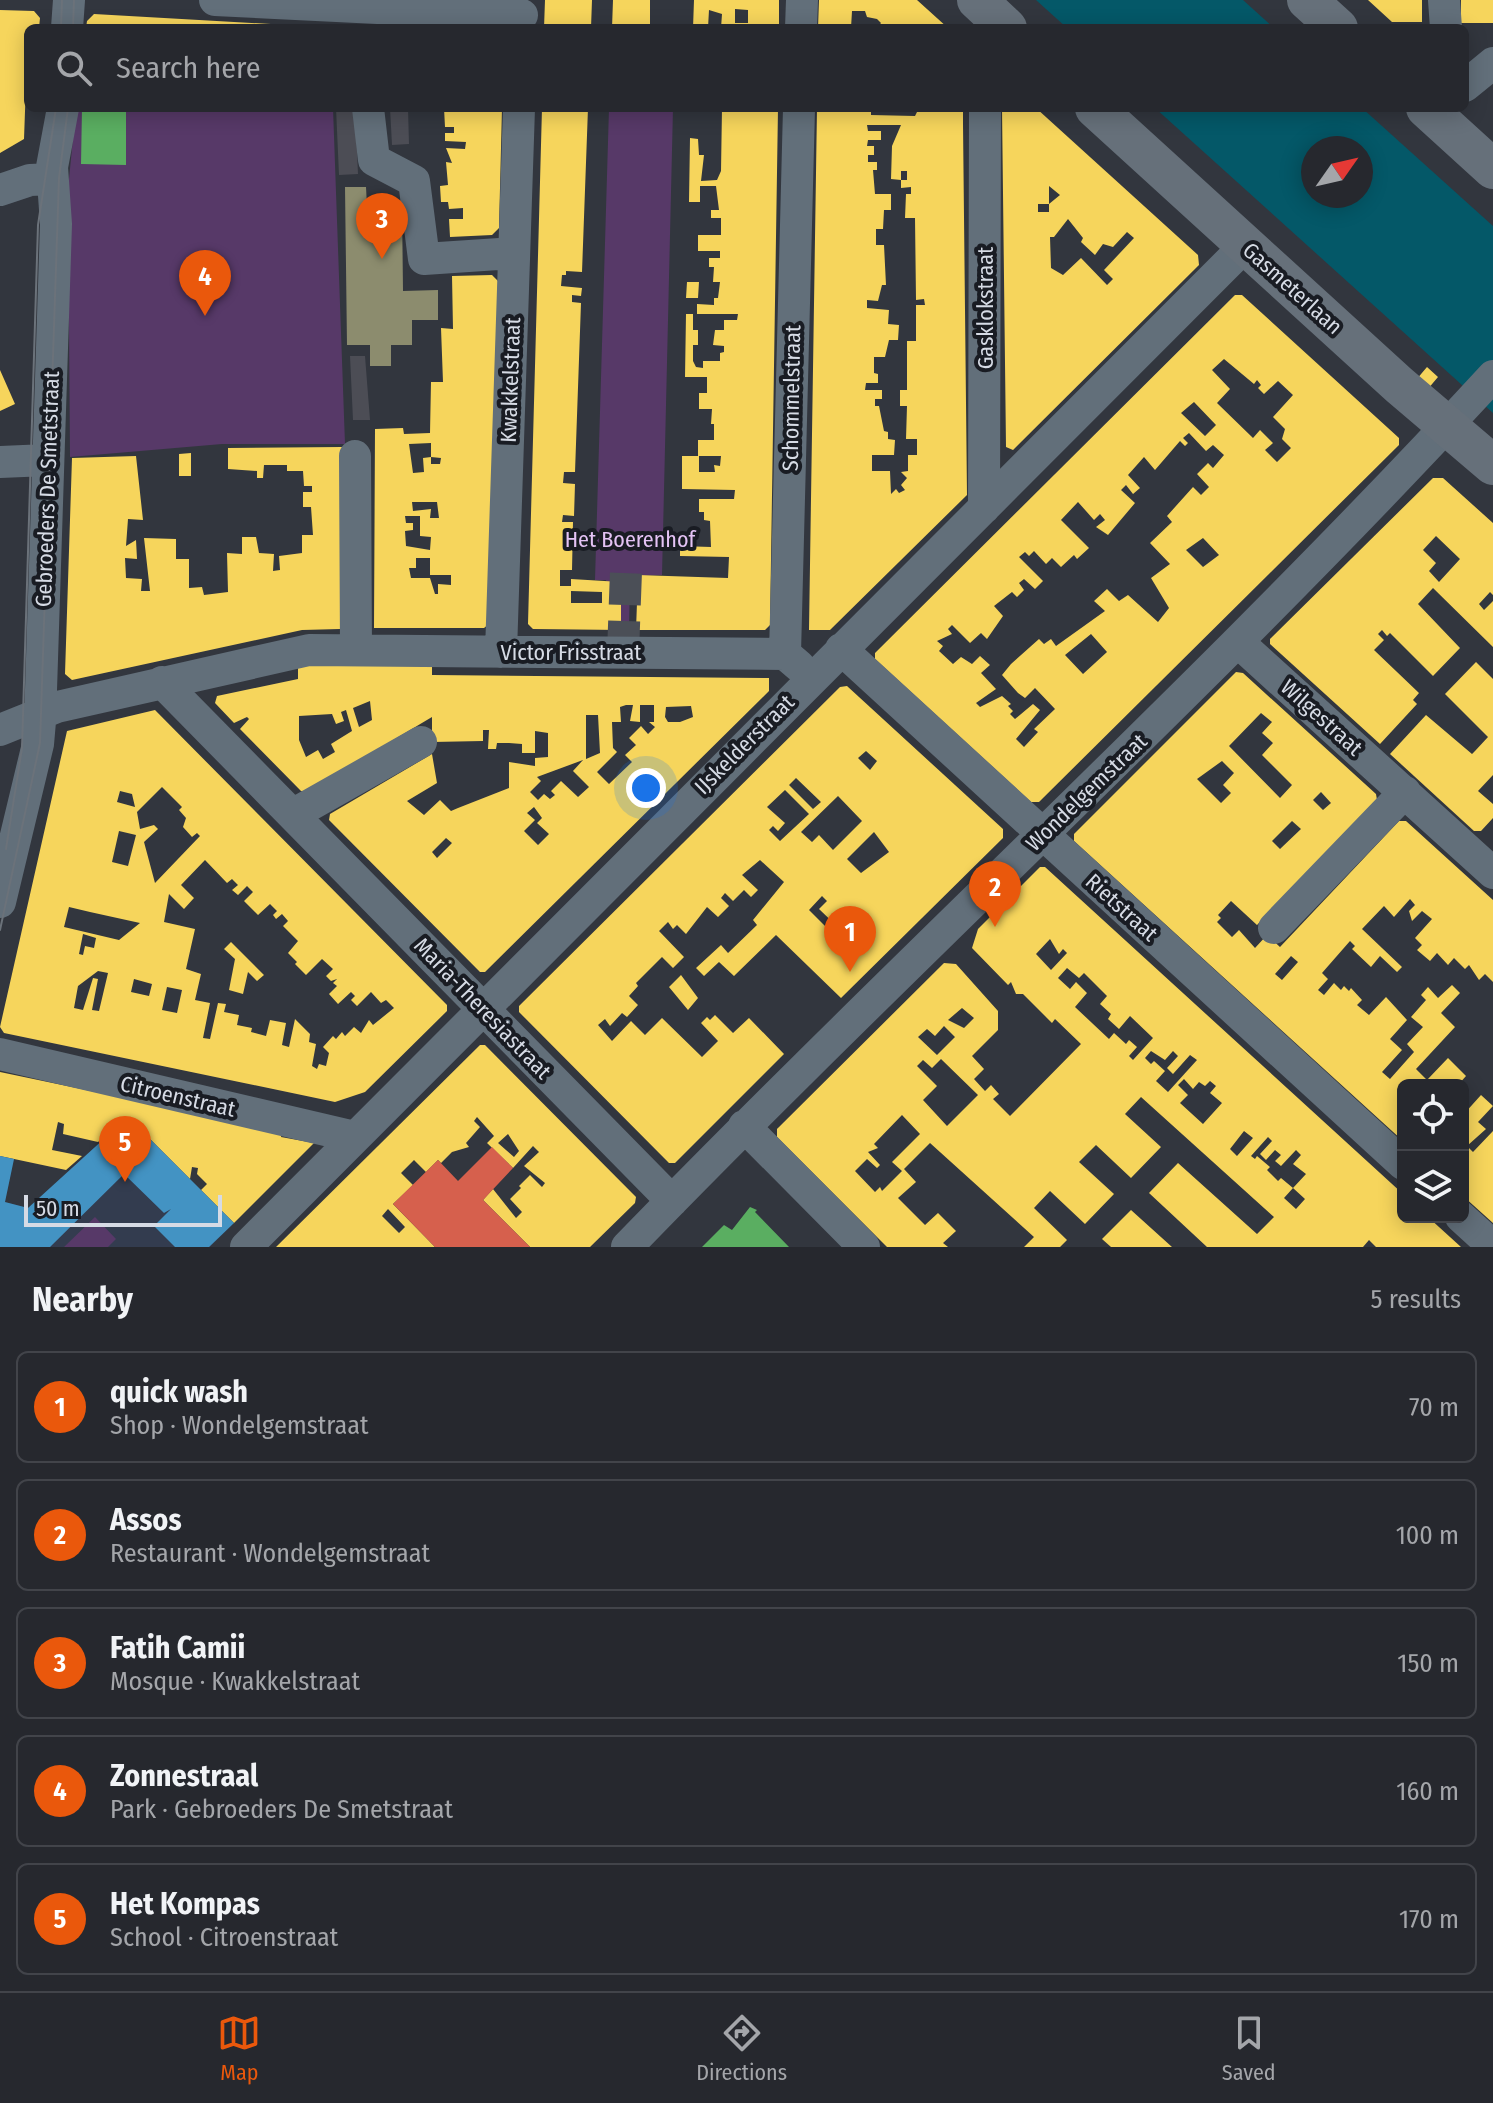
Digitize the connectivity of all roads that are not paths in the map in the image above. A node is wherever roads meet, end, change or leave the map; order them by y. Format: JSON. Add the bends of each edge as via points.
{"nodes":[{"id":1,"x":69,"y":0,"type":"edge"},
{"id":2,"x":215,"y":0,"type":"edge"},
{"id":3,"x":802,"y":0,"type":"edge"},
{"id":4,"x":1307,"y":0,"type":"edge"},
{"id":5,"x":1444,"y":0,"type":"edge"},
{"id":6,"x":522,"y":14,"type":"edge"},
{"id":7,"x":67,"y":24,"type":"edge"},
{"id":8,"x":801,"y":24,"type":"edge"},
{"id":9,"x":1334,"y":24,"type":"edge"},
{"id":10,"x":1446,"y":24,"type":"edge"},
{"id":11,"x":62,"y":112,"type":"edge"},
{"id":12,"x":368,"y":112,"type":"edge"},
{"id":13,"x":519,"y":112,"type":"edge"},
{"id":14,"x":799,"y":112,"type":"edge"},
{"id":15,"x":985,"y":112,"type":"edge"},
{"id":16,"x":1099,"y":112,"type":"edge"},
{"id":17,"x":1435,"y":112,"type":"edge"},
{"id":18,"x":1493,"y":169,"type":"edge"},
{"id":19,"x":52,"y":179,"type":"junction"},
{"id":20,"x":0,"y":190,"type":"edge"},
{"id":21,"x":1246,"y":245,"type":"junction"},
{"id":22,"x":514,"y":253,"type":"junction"},
{"id":23,"x":1493,"y":376,"type":"edge"},
{"id":24,"x":1459,"y":413,"type":"junction"},
{"id":25,"x":355,"y":456,"type":"dead end"},
{"id":26,"x":40,"y":460,"type":"junction"},
{"id":27,"x":0,"y":462,"type":"edge"},
{"id":28,"x":1493,"y":465,"type":"edge"},
{"id":29,"x":984,"y":508,"type":"junction"},
{"id":30,"x":1238,"y":642,"type":"junction"},
{"id":31,"x":841,"y":649,"type":"junction"},
{"id":32,"x":356,"y":650,"type":"junction"},
{"id":33,"x":501,"y":652,"type":"junction"},
{"id":34,"x":785,"y":654,"type":"junction"},
{"id":35,"x":812,"y":676,"type":"junction"},
{"id":36,"x":162,"y":682,"type":"junction"},
{"id":37,"x":27,"y":720,"type":"edge"},
{"id":38,"x":421,"y":742,"type":"dead end"},
{"id":39,"x":1405,"y":792,"type":"junction"},
{"id":40,"x":294,"y":814,"type":"junction"},
{"id":41,"x":1042,"y":834,"type":"junction"},
{"id":42,"x":1487,"y":856,"type":"edge"},
{"id":43,"x":0,"y":902,"type":"edge"},
{"id":44,"x":1274,"y":928,"type":"dead end"},
{"id":45,"x":483,"y":1008,"type":"junction"},
{"id":46,"x":0,"y":1054,"type":"edge"},
{"id":47,"x":744,"y":1126,"type":"junction"},
{"id":48,"x":355,"y":1137,"type":"junction"},
{"id":49,"x":1397,"y":1159,"type":"edge"},
{"id":50,"x":672,"y":1201,"type":"junction"},
{"id":51,"x":1468,"y":1223,"type":"edge"},
{"id":52,"x":1493,"y":1246,"type":"edge"},
{"id":53,"x":246,"y":1247,"type":"edge"},
{"id":54,"x":627,"y":1247,"type":"edge"},
{"id":55,"x":864,"y":1247,"type":"edge"}],
"edges":[{"from":1,"to":7,"type":"street"},
{"from":2,"to":6,"type":"street"},
{"from":3,"to":8,"type":"street"},
{"from":4,"to":9,"type":"main road"},
{"from":5,"to":10,"type":"street"},
{"from":11,"to":19,"type":"street","name":"Gebroeders De Smetstraat"},
{"from":12,"to":22,"type":"street","via":[[374,160],[414,181],[424,259]]},
{"from":13,"to":22,"type":"street","name":"Kwakkelstraat"},
{"from":14,"to":34,"type":"street","name":"Schommelstraat"},
{"from":15,"to":29,"type":"street","name":"Gasklokstraat"},
{"from":16,"to":21,"type":"main road","name":"Gasmeterlaan"},
{"from":17,"to":18,"type":"main road"},
{"from":19,"to":20,"type":"street"},
{"from":19,"to":26,"type":"street","name":"Gebroeders De Smetstraat","via":[[56,224]]},
{"from":21,"to":24,"type":"main road","name":"Gasmeterlaan"},
{"from":21,"to":29,"type":"street","name":"IJskelderstraat"},
{"from":22,"to":33,"type":"street","name":"Kwakkelstraat"},
{"from":23,"to":24,"type":"street","name":"Wondelgemstraat"},
{"from":24,"to":28,"type":"main road","name":"Gasmeterlaan"},
{"from":24,"to":30,"type":"street","name":"Wondelgemstraat"},
{"from":25,"to":32,"type":"street"},
{"from":26,"to":27,"type":"street"},
{"from":26,"to":37,"type":"street","name":"Gebroeders De Smetstraat"},
{"from":29,"to":31,"type":"street","name":"IJskelderstraat"},
{"from":30,"to":39,"type":"street","name":"Wilgestraat"},
{"from":30,"to":41,"type":"street","name":"Wondelgemstraat"},
{"from":31,"to":35,"type":"street","name":"IJskelderstraat"},
{"from":31,"to":41,"type":"street","name":"Rietstraat"},
{"from":32,"to":33,"type":"street","name":"Victor Frisstraat"},
{"from":32,"to":36,"type":"street","name":"Victor Frisstraat","via":[[309,650]]},
{"from":33,"to":34,"type":"street","name":"Victor Frisstraat"},
{"from":34,"to":35,"type":"street"},
{"from":35,"to":45,"type":"street","name":"IJskelderstraat"},
{"from":36,"to":37,"type":"street","name":"Victor Frisstraat"},
{"from":36,"to":40,"type":"street","name":"Maria-Theresiastraat"},
{"from":37,"to":43,"type":"street","name":"Gebroeders De Smetstraat","via":[[38,744]]},
{"from":38,"to":40,"type":"street"},
{"from":39,"to":42,"type":"street","name":"Wilgestraat"},
{"from":39,"to":44,"type":"street"},
{"from":40,"to":45,"type":"street","name":"Maria-Theresiastraat"},
{"from":41,"to":47,"type":"street","name":"Wondelgemstraat"},
{"from":41,"to":49,"type":"street","name":"Rietstraat"},
{"from":45,"to":48,"type":"street","name":"IJskelderstraat"},
{"from":45,"to":50,"type":"street","name":"Maria-Theresiastraat"},
{"from":46,"to":48,"type":"street","name":"Citroenstraat"},
{"from":47,"to":50,"type":"street","name":"Wondelgemstraat"},
{"from":47,"to":55,"type":"street"},
{"from":48,"to":53,"type":"street","name":"IJskelderstraat"},
{"from":50,"to":54,"type":"street","name":"Wondelgemstraat"},
{"from":51,"to":52,"type":"street"}]}
